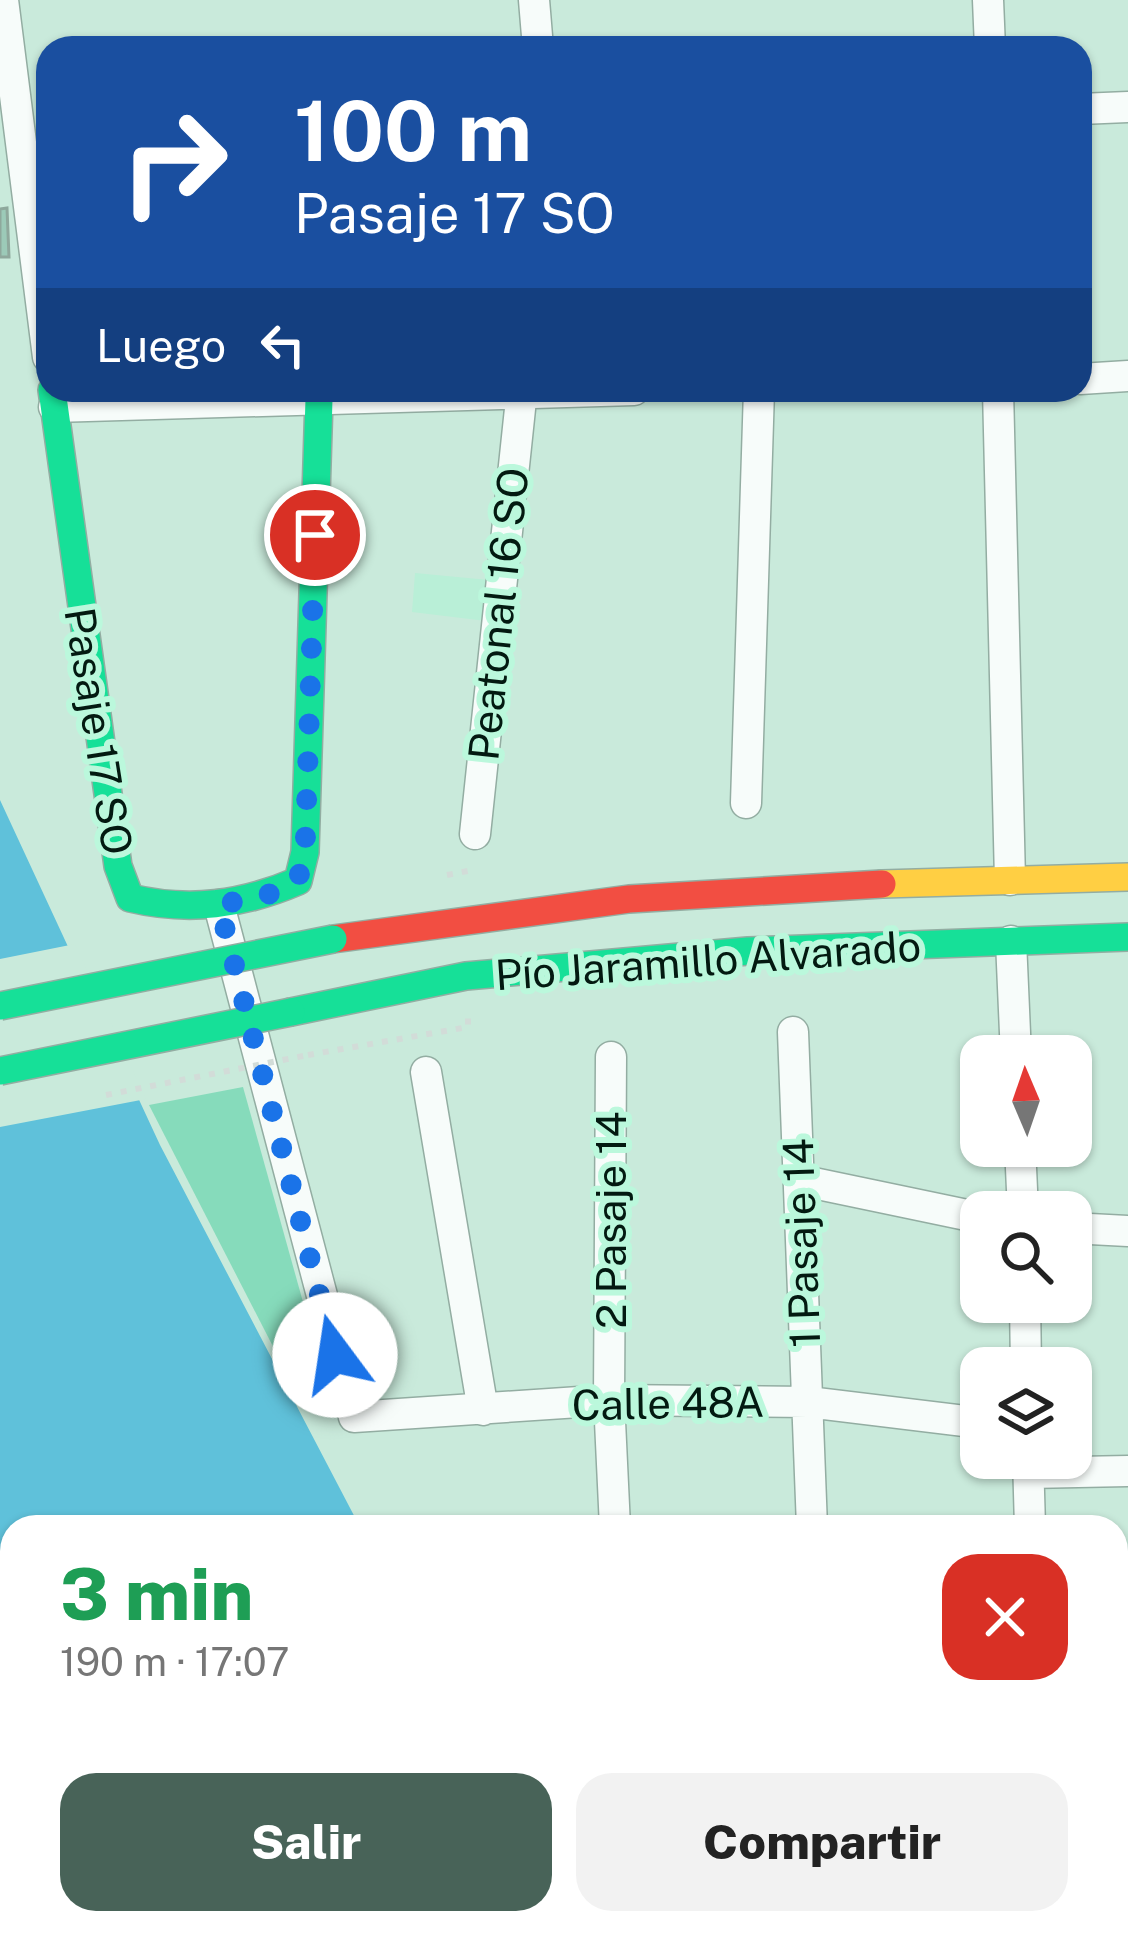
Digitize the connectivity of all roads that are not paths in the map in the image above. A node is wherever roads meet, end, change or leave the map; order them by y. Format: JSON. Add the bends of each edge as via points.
{"nodes":[{"id":1,"x":3,"y":0,"type":"edge"},
{"id":2,"x":534,"y":0,"type":"edge"},
{"id":3,"x":988,"y":0,"type":"edge"},
{"id":4,"x":537,"y":36,"type":"edge"},
{"id":5,"x":989,"y":36,"type":"edge"},
{"id":6,"x":1128,"y":107,"type":"edge"},
{"id":7,"x":1092,"y":108,"type":"edge"},
{"id":8,"x":36,"y":149,"type":"edge"},
{"id":9,"x":1128,"y":376,"type":"edge"},
{"id":10,"x":1092,"y":378,"type":"edge"},
{"id":11,"x":53,"y":402,"type":"edge"},
{"id":12,"x":319,"y":402,"type":"edge"},
{"id":13,"x":521,"y":402,"type":"edge"},
{"id":14,"x":759,"y":402,"type":"edge"},
{"id":15,"x":998,"y":402,"type":"edge"},
{"id":16,"x":746,"y":803,"type":"dead end"},
{"id":17,"x":475,"y":834,"type":"dead end"},
{"id":18,"x":1128,"y":878,"type":"edge"},
{"id":19,"x":1010,"y":880,"type":"junction"},
{"id":20,"x":219,"y":905,"type":"junction"},
{"id":21,"x":1128,"y":938,"type":"edge"},
{"id":22,"x":1011,"y":941,"type":"junction"},
{"id":23,"x":0,"y":1006,"type":"edge"},
{"id":24,"x":793,"y":1031,"type":"dead end"},
{"id":25,"x":1015,"y":1035,"type":"edge"},
{"id":26,"x":611,"y":1057,"type":"dead end"},
{"id":27,"x":0,"y":1071,"type":"edge"},
{"id":28,"x":426,"y":1072,"type":"dead end"},
{"id":29,"x":799,"y":1180,"type":"junction"},
{"id":30,"x":960,"y":1214,"type":"edge"},
{"id":31,"x":1092,"y":1229,"type":"edge"},
{"id":32,"x":1128,"y":1231,"type":"edge"},
{"id":33,"x":608,"y":1400,"type":"junction"},
{"id":34,"x":808,"y":1402,"type":"junction"},
{"id":35,"x":483,"y":1410,"type":"junction"},
{"id":36,"x":960,"y":1421,"type":"edge"},
{"id":37,"x":1092,"y":1469,"type":"edge"},
{"id":38,"x":1128,"y":1471,"type":"edge"},
{"id":39,"x":1028,"y":1479,"type":"edge"},
{"id":40,"x":615,"y":1515,"type":"edge"},
{"id":41,"x":812,"y":1515,"type":"edge"},
{"id":42,"x":1030,"y":1515,"type":"edge"}],
"edges":[{"from":1,"to":8,"type":"street"},
{"from":2,"to":4,"type":"street"},
{"from":3,"to":5,"type":"street"},
{"from":6,"to":7,"type":"street"},
{"from":9,"to":10,"type":"street"},
{"from":11,"to":20,"type":"main road","name":"Pasaje 17 SO","via":[[118,866],[130,898],[166,909]]},
{"from":12,"to":20,"type":"main road","name":"Pasaje 17 SO","via":[[305,852],[298,880]]},
{"from":13,"to":17,"type":"street","name":"Peatonal 16 SO"},
{"from":14,"to":16,"type":"street"},
{"from":15,"to":19,"type":"street"},
{"from":18,"to":19,"type":"main road","name":"Pío Jaramillo Alvarado"},
{"from":19,"to":23,"type":"main road","name":"Pío Jaramillo Alvarado","bridge":true,"via":[[471,912]]},
{"from":20,"to":35,"type":"street","name":"Calle 48A","via":[[354,1417]]},
{"from":21,"to":22,"type":"main road","name":"Pío Jaramillo Alvarado"},
{"from":22,"to":25,"type":"street"},
{"from":22,"to":27,"type":"main road","name":"Pío Jaramillo Alvarado","bridge":true,"via":[[748,951],[466,976]]},
{"from":24,"to":29,"type":"street","name":"1 Pasaje 14"},
{"from":26,"to":33,"type":"street","name":"2 Pasaje 14"},
{"from":28,"to":35,"type":"street"},
{"from":29,"to":30,"type":"street"},
{"from":29,"to":34,"type":"street","name":"1 Pasaje 14"},
{"from":31,"to":32,"type":"street"},
{"from":33,"to":34,"type":"street","name":"Calle 48A"},
{"from":33,"to":35,"type":"street","name":"Calle 48A"},
{"from":33,"to":40,"type":"street","name":"2 Pasaje 14"},
{"from":34,"to":36,"type":"street","name":"Calle 48A"},
{"from":34,"to":41,"type":"street","name":"1 Pasaje 14"},
{"from":37,"to":38,"type":"street"},
{"from":39,"to":42,"type":"street"}]}
